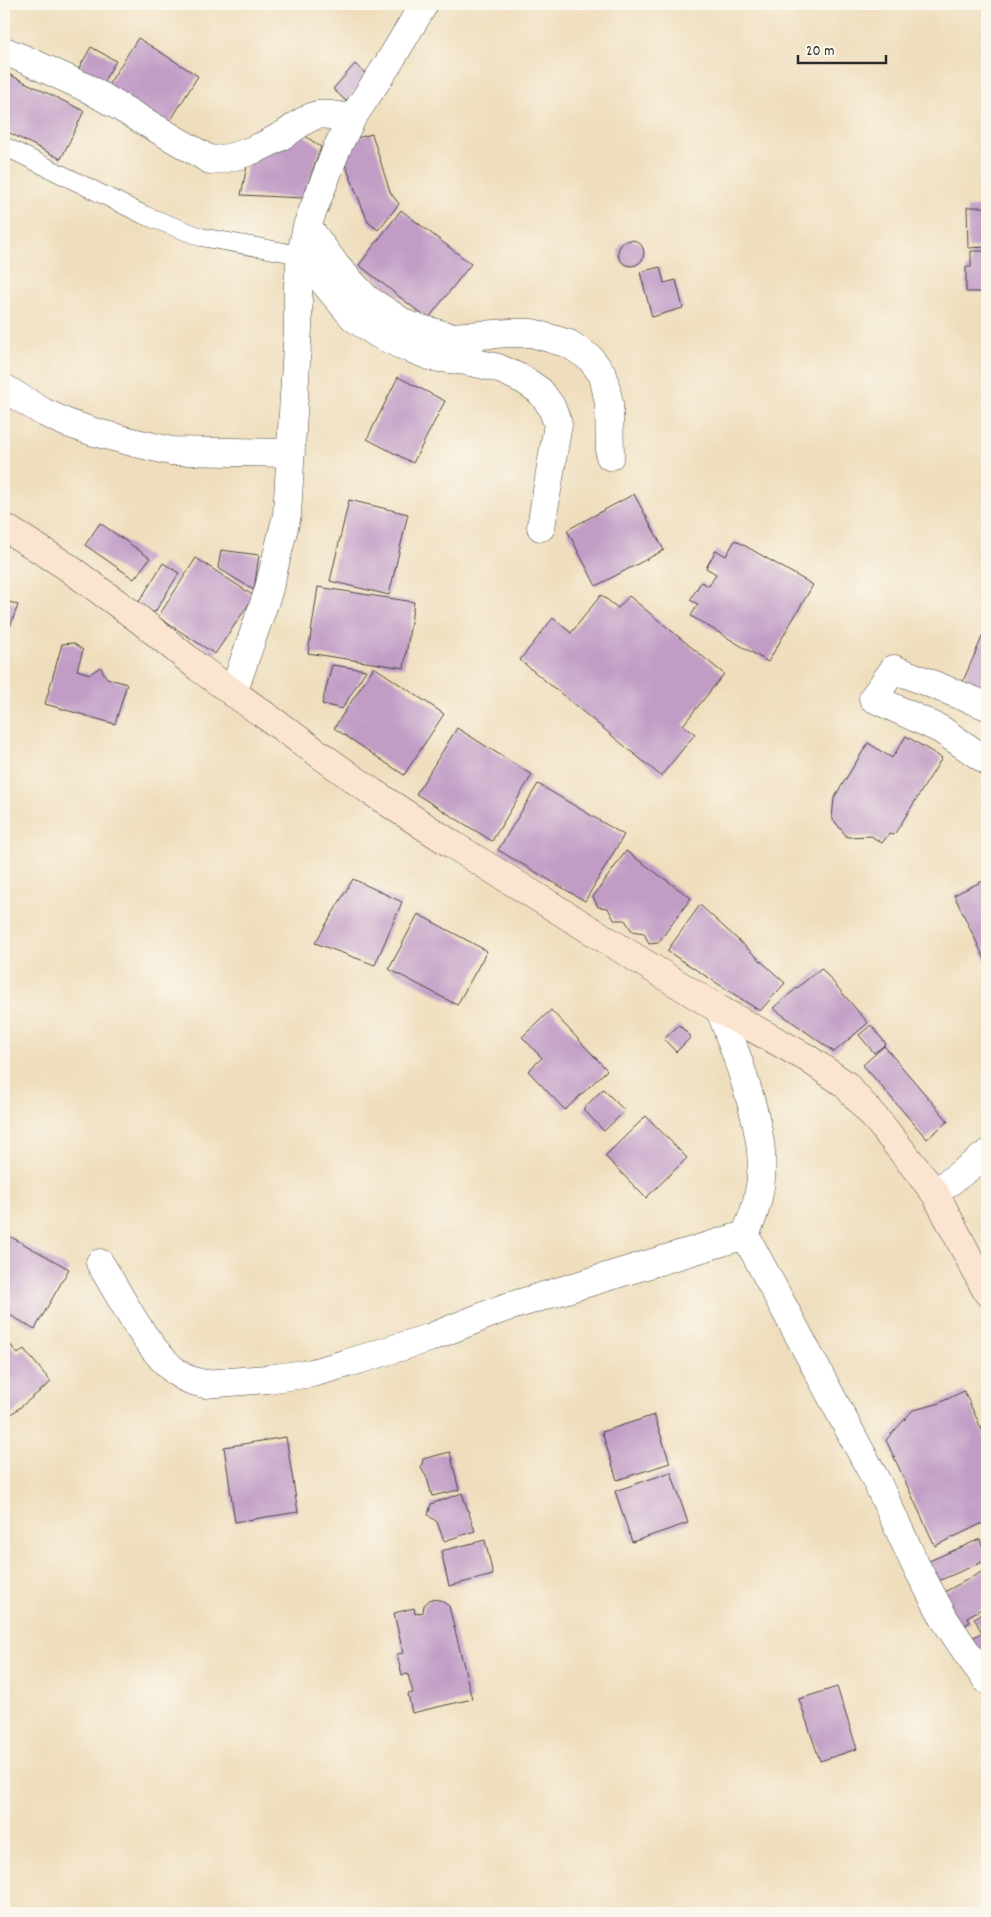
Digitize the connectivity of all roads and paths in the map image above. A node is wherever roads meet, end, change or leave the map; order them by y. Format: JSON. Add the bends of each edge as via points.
{"nodes":[{"id":1,"x":424,"y":4,"type":"edge"},
{"id":2,"x":4,"y":51,"type":"edge"},
{"id":3,"x":352,"y":118,"type":"junction"},
{"id":4,"x":4,"y":146,"type":"edge"},
{"id":5,"x":307,"y":226,"type":"junction"},
{"id":6,"x":301,"y":255,"type":"junction"},
{"id":7,"x":4,"y":388,"type":"edge"},
{"id":8,"x":291,"y":453,"type":"junction"},
{"id":9,"x":610,"y":456,"type":"dead end"},
{"id":10,"x":4,"y":527,"type":"edge"},
{"id":11,"x":541,"y":528,"type":"dead end"},
{"id":12,"x":233,"y":693,"type":"junction"},
{"id":13,"x":987,"y":706,"type":"edge"},
{"id":14,"x":987,"y":761,"type":"edge"},
{"id":15,"x":720,"y":1010,"type":"junction"},
{"id":16,"x":987,"y":1154,"type":"edge"},
{"id":17,"x":935,"y":1193,"type":"junction"},
{"id":18,"x":745,"y":1235,"type":"junction"},
{"id":19,"x":100,"y":1263,"type":"dead end"},
{"id":20,"x":987,"y":1292,"type":"edge"},
{"id":21,"x":987,"y":1680,"type":"edge"}],
"edges":[{"from":1,"to":3,"type":"street"},
{"from":2,"to":3,"type":"street","via":[[89,89],[210,160],[239,155],[318,115]]},
{"from":3,"to":5,"type":"street"},
{"from":4,"to":6,"type":"lane","via":[[144,215],[201,236]]},
{"from":5,"to":6,"type":"street"},
{"from":5,"to":9,"type":"street","via":[[337,267],[367,299],[407,325],[450,337],[532,333],[569,344],[590,358],[603,375],[609,404]]},
{"from":6,"to":8,"type":"street"},
{"from":6,"to":11,"type":"street","via":[[354,318],[378,334],[432,357],[498,368],[540,392],[551,406],[558,424]]},
{"from":7,"to":8,"type":"street","via":[[59,419],[136,443],[171,450]]},
{"from":8,"to":12,"type":"street","via":[[287,515],[268,592]]},
{"from":10,"to":12,"type":"main road","via":[[66,566]]},
{"from":12,"to":15,"type":"main road","via":[[453,845]]},
{"from":13,"to":14,"type":"street","via":[[894,669],[874,698],[940,729]]},
{"from":15,"to":17,"type":"main road","via":[[807,1058],[845,1084]]},
{"from":15,"to":18,"type":"street","via":[[738,1056],[762,1144],[760,1190]]},
{"from":16,"to":17,"type":"street"},
{"from":17,"to":20,"type":"main road"},
{"from":18,"to":19,"type":"street","via":[[504,1308],[429,1338],[312,1373],[205,1384],[180,1375],[157,1353]]},
{"from":18,"to":21,"type":"street","via":[[877,1482],[941,1612]]}]}
